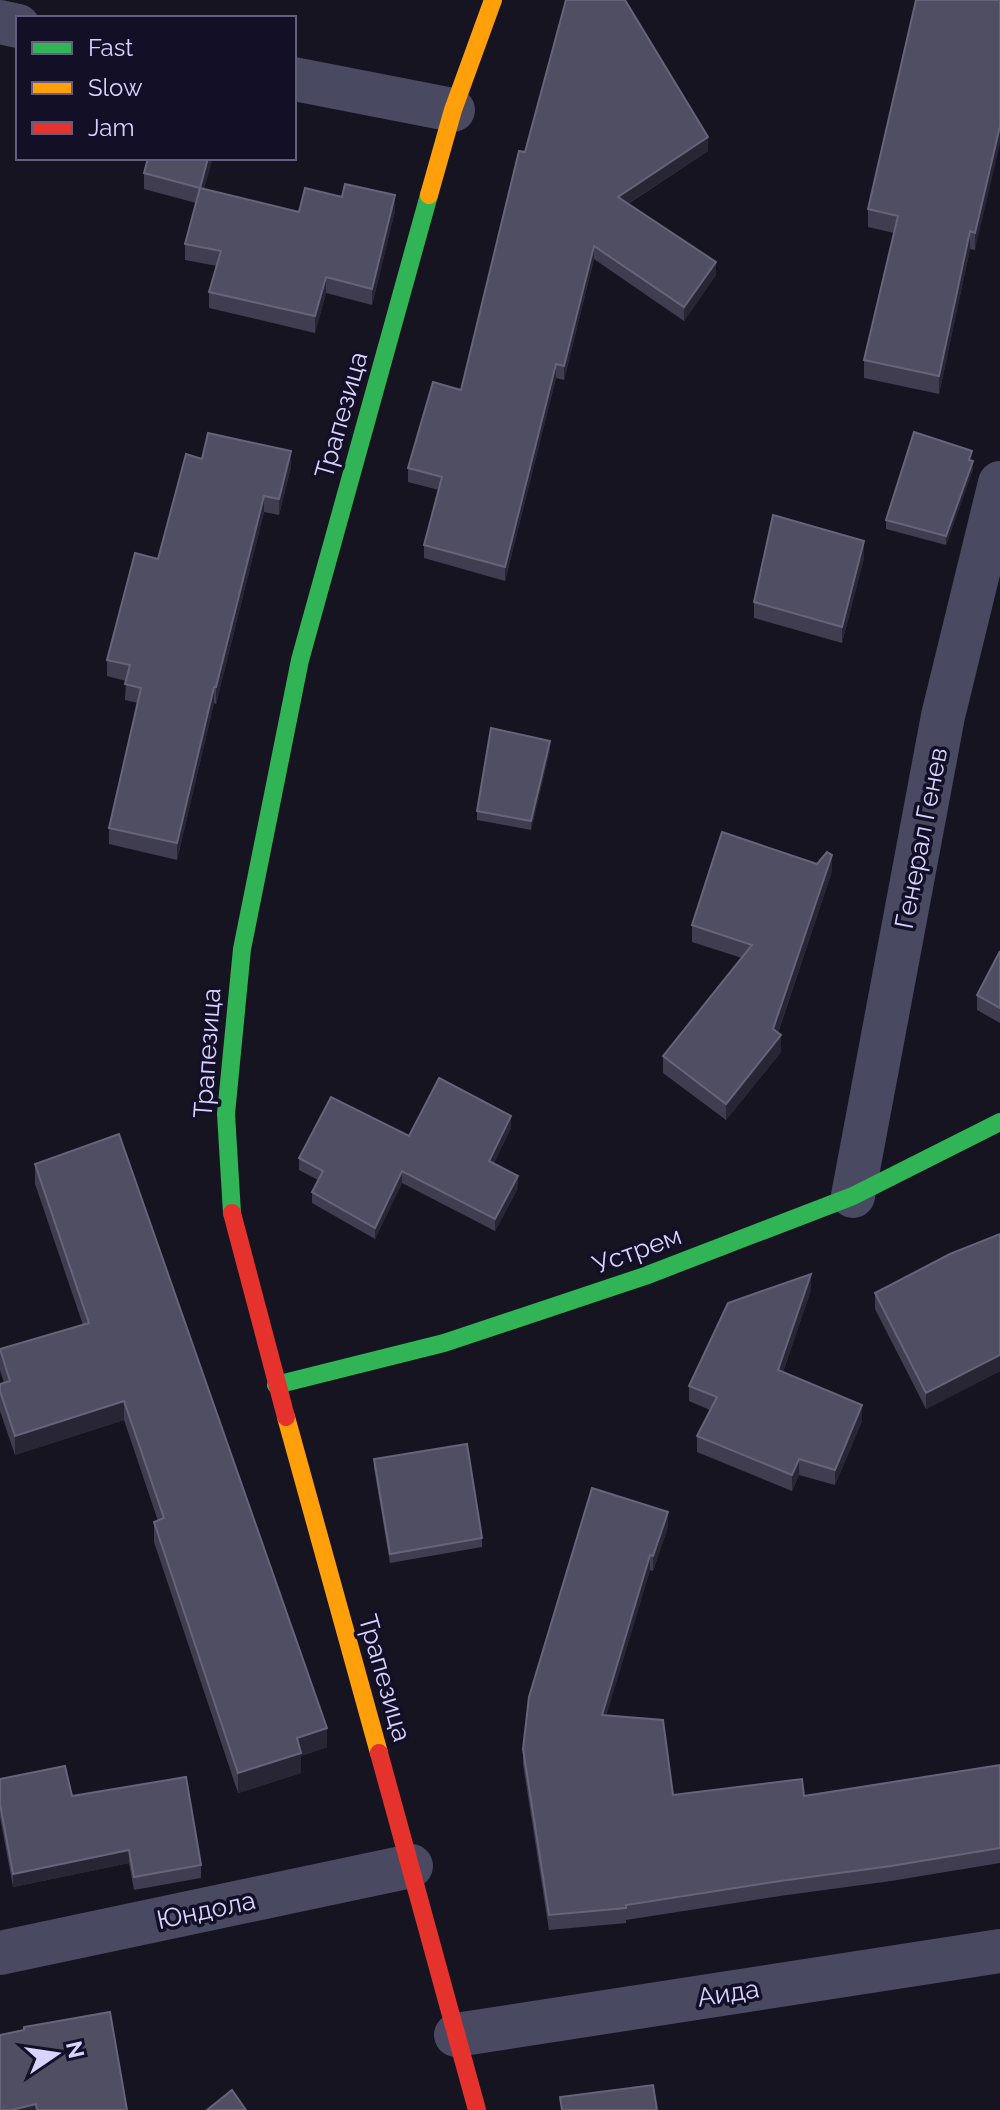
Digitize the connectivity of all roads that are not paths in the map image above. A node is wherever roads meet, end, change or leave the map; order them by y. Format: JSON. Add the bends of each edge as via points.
{"nodes":[{"id":1,"x":493,"y":0,"type":"edge"},
{"id":2,"x":296,"y":79,"type":"edge"},
{"id":3,"x":453,"y":110,"type":"junction"},
{"id":4,"x":1000,"y":483,"type":"edge"},
{"id":5,"x":1000,"y":1122,"type":"edge"},
{"id":6,"x":853,"y":1196,"type":"junction"},
{"id":7,"x":276,"y":1385,"type":"junction"},
{"id":8,"x":411,"y":1866,"type":"junction"},
{"id":9,"x":1000,"y":1951,"type":"edge"},
{"id":10,"x":0,"y":1953,"type":"edge"},
{"id":11,"x":456,"y":2035,"type":"junction"},
{"id":12,"x":477,"y":2110,"type":"edge"}],
"edges":[{"from":1,"to":3,"type":"street","name":"Трапезица"},
{"from":2,"to":3,"type":"street"},
{"from":3,"to":7,"type":"street","name":"Трапезица","via":[[300,660],[242,949],[226,1114],[232,1219]]},
{"from":4,"to":6,"type":"street","name":"Генерал Генев","via":[[943,716]]},
{"from":5,"to":6,"type":"street","name":"Устрем"},
{"from":6,"to":7,"type":"street","name":"Устрем","via":[[645,1276],[444,1343]]},
{"from":7,"to":8,"type":"street","name":"Трапезица"},
{"from":8,"to":10,"type":"street","name":"Юндола"},
{"from":8,"to":11,"type":"street","name":"Трапезица"},
{"from":9,"to":11,"type":"street","name":"Аида"},
{"from":11,"to":12,"type":"street","name":"Трапезица"}]}
